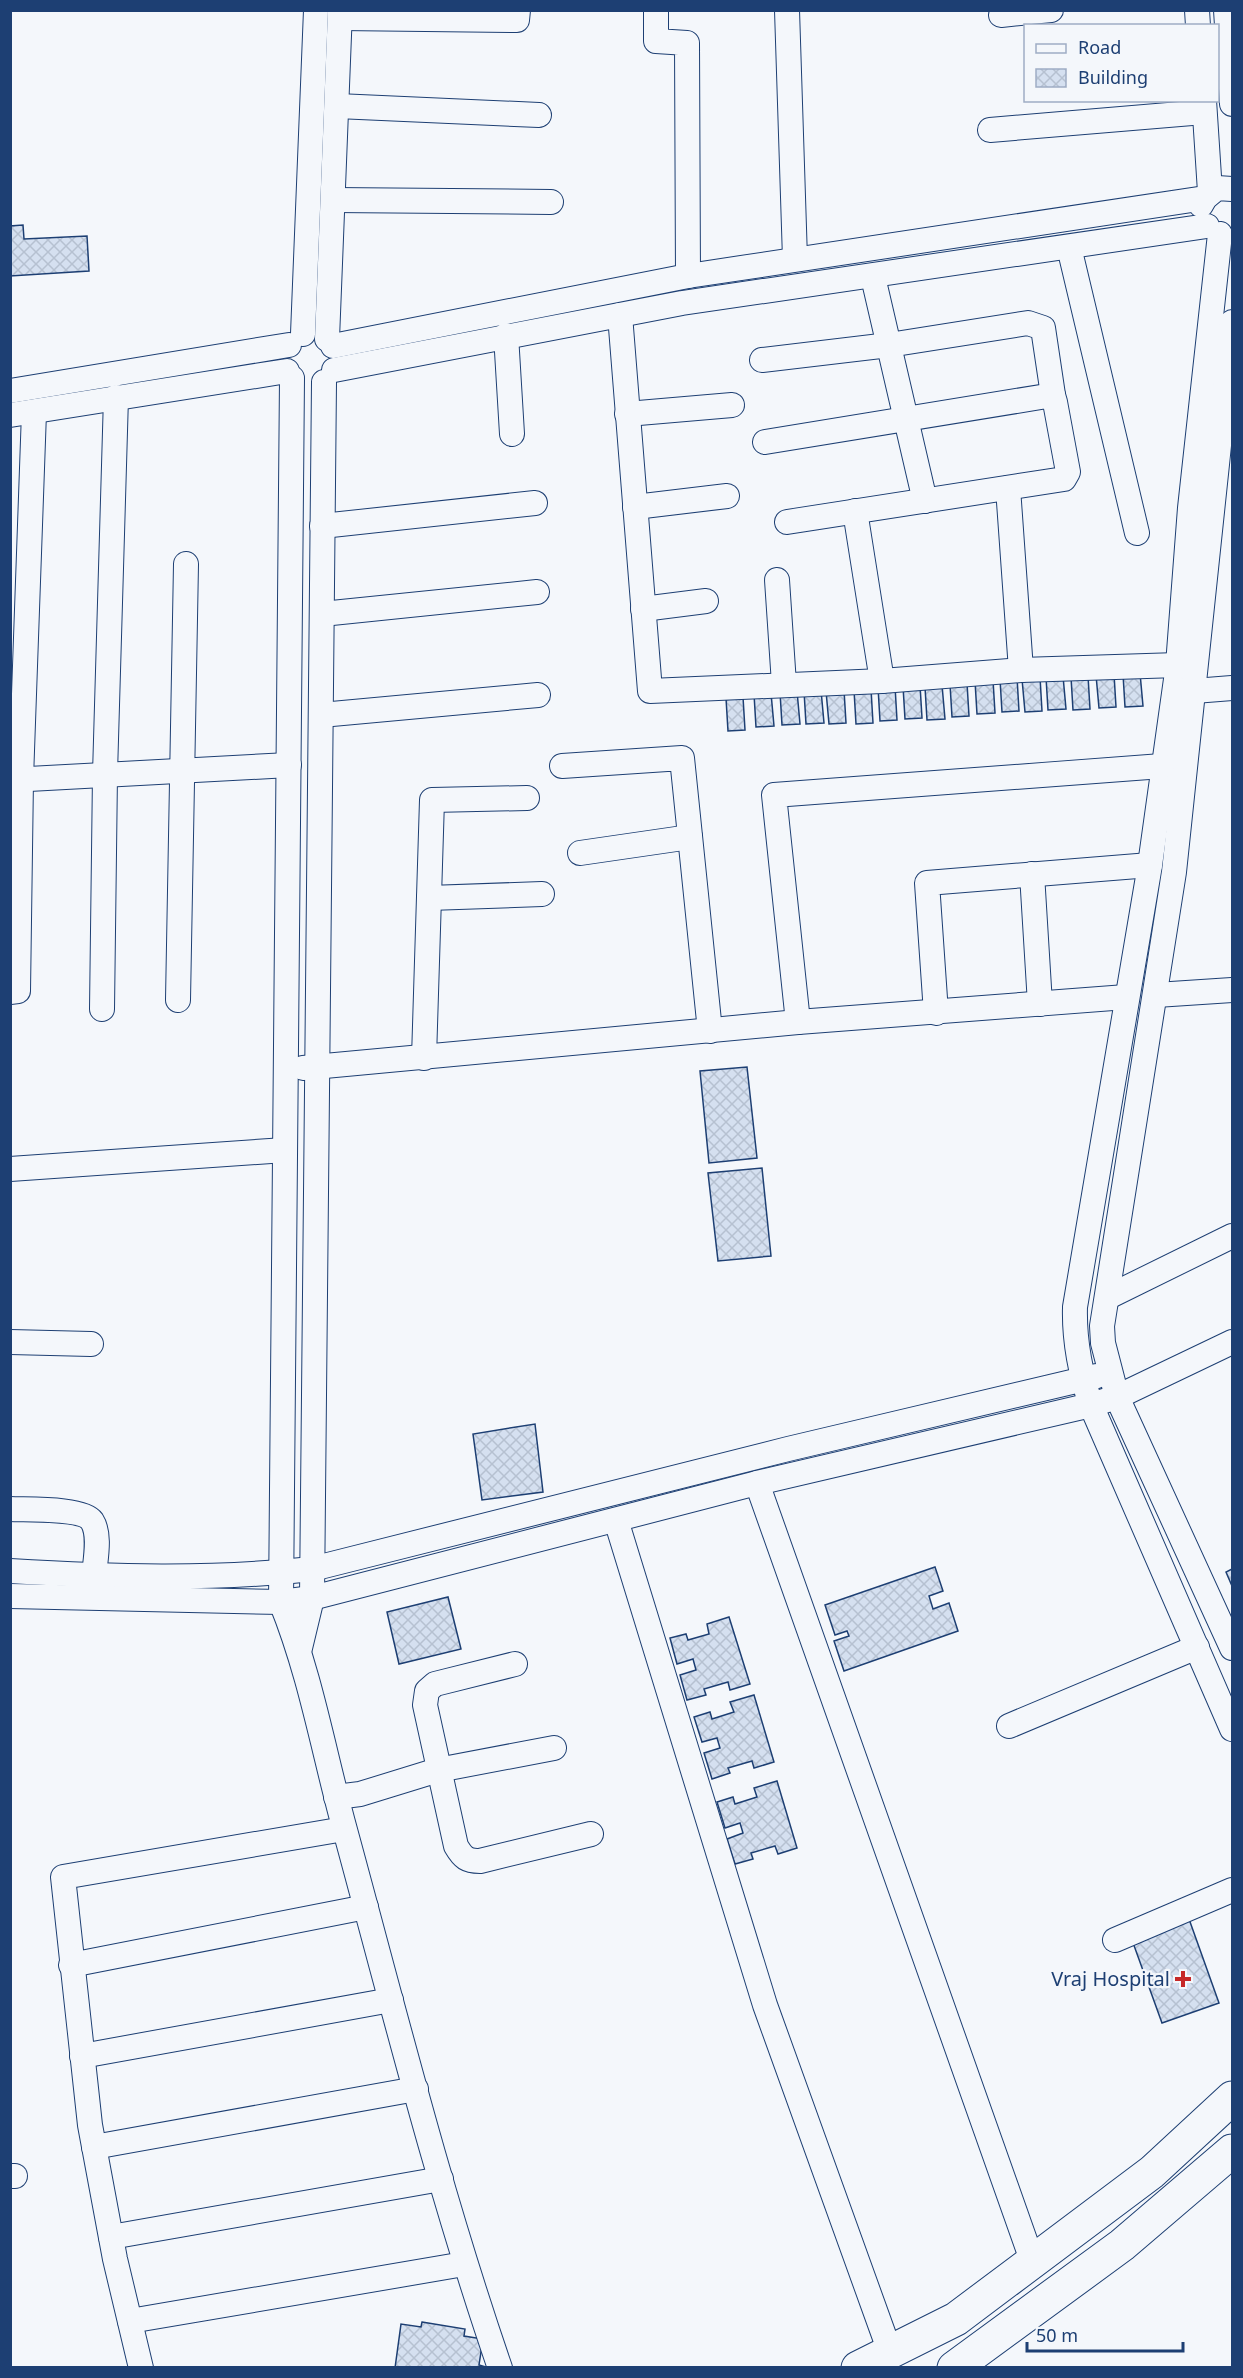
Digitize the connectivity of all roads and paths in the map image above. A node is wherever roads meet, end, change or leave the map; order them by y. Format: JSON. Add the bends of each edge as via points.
{"nodes":[{"id":1,"x":316,"y":10,"type":"edge"},
{"id":2,"x":518,"y":10,"type":"edge"},
{"id":3,"x":656,"y":10,"type":"edge"},
{"id":4,"x":787,"y":10,"type":"edge"},
{"id":5,"x":1052,"y":10,"type":"edge"},
{"id":6,"x":1226,"y":10,"type":"edge"},
{"id":7,"x":340,"y":14,"type":"edge"},
{"id":8,"x":1001,"y":15,"type":"dead end"},
{"id":9,"x":1233,"y":104,"type":"edge"},
{"id":10,"x":337,"y":106,"type":"junction"},
{"id":11,"x":1204,"y":106,"type":"edge"},
{"id":12,"x":539,"y":115,"type":"dead end"},
{"id":13,"x":990,"y":130,"type":"dead end"},
{"id":14,"x":1216,"y":193,"type":"edge"},
{"id":15,"x":333,"y":200,"type":"junction"},
{"id":16,"x":551,"y":202,"type":"dead end"},
{"id":17,"x":1220,"y":231,"type":"edge"},
{"id":18,"x":1069,"y":247,"type":"junction"},
{"id":19,"x":795,"y":259,"type":"junction"},
{"id":20,"x":688,"y":276,"type":"junction"},
{"id":21,"x":873,"y":277,"type":"junction"},
{"id":22,"x":620,"y":315,"type":"junction"},
{"id":23,"x":1233,"y":322,"type":"edge"},
{"id":24,"x":506,"y":335,"type":"junction"},
{"id":25,"x":296,"y":339,"type":"junction"},
{"id":26,"x":330,"y":342,"type":"junction"},
{"id":27,"x":889,"y":345,"type":"junction"},
{"id":28,"x":762,"y":360,"type":"dead end"},
{"id":29,"x":289,"y":374,"type":"junction"},
{"id":30,"x":329,"y":376,"type":"junction"},
{"id":31,"x":10,"y":391,"type":"edge"},
{"id":32,"x":1053,"y":395,"type":"junction"},
{"id":33,"x":116,"y":397,"type":"junction"},
{"id":34,"x":732,"y":405,"type":"dead end"},
{"id":35,"x":22,"y":413,"type":"edge"},
{"id":36,"x":627,"y":414,"type":"junction"},
{"id":37,"x":905,"y":419,"type":"junction"},
{"id":38,"x":512,"y":434,"type":"dead end"},
{"id":39,"x":765,"y":442,"type":"dead end"},
{"id":40,"x":1008,"y":488,"type":"junction"},
{"id":41,"x":727,"y":496,"type":"dead end"},
{"id":42,"x":925,"y":501,"type":"junction"},
{"id":43,"x":536,"y":503,"type":"dead end"},
{"id":44,"x":635,"y":507,"type":"junction"},
{"id":45,"x":855,"y":512,"type":"junction"},
{"id":46,"x":787,"y":522,"type":"dead end"},
{"id":47,"x":322,"y":526,"type":"junction"},
{"id":48,"x":1137,"y":534,"type":"dead end"},
{"id":49,"x":186,"y":564,"type":"dead end"},
{"id":50,"x":777,"y":580,"type":"dead end"},
{"id":51,"x":537,"y":592,"type":"dead end"},
{"id":52,"x":706,"y":601,"type":"dead end"},
{"id":53,"x":643,"y":609,"type":"junction"},
{"id":54,"x":322,"y":614,"type":"junction"},
{"id":55,"x":1021,"y":670,"type":"junction"},
{"id":56,"x":1190,"y":675,"type":"junction"},
{"id":57,"x":882,"y":681,"type":"junction"},
{"id":58,"x":784,"y":684,"type":"junction"},
{"id":59,"x":1233,"y":688,"type":"edge"},
{"id":60,"x":538,"y":695,"type":"dead end"},
{"id":61,"x":18,"y":696,"type":"edge"},
{"id":62,"x":321,"y":715,"type":"junction"},
{"id":63,"x":289,"y":765,"type":"junction"},
{"id":64,"x":562,"y":766,"type":"dead end"},
{"id":65,"x":1162,"y":766,"type":"junction"},
{"id":66,"x":182,"y":771,"type":"junction"},
{"id":67,"x":105,"y":774,"type":"junction"},
{"id":68,"x":16,"y":780,"type":"edge"},
{"id":69,"x":527,"y":798,"type":"dead end"},
{"id":70,"x":690,"y":837,"type":"junction"},
{"id":71,"x":580,"y":853,"type":"dead end"},
{"id":72,"x":1150,"y":865,"type":"junction"},
{"id":73,"x":1032,"y":874,"type":"junction"},
{"id":74,"x":15,"y":891,"type":"edge"},
{"id":75,"x":542,"y":894,"type":"dead end"},
{"id":76,"x":429,"y":898,"type":"junction"},
{"id":77,"x":1233,"y":990,"type":"edge"},
{"id":78,"x":10,"y":992,"type":"edge"},
{"id":79,"x":1156,"y":995,"type":"junction"},
{"id":80,"x":1126,"y":997,"type":"junction"},
{"id":81,"x":178,"y":1000,"type":"dead end"},
{"id":82,"x":1040,"y":1004,"type":"junction"},
{"id":83,"x":102,"y":1009,"type":"dead end"},
{"id":84,"x":936,"y":1014,"type":"junction"},
{"id":85,"x":798,"y":1022,"type":"junction"},
{"id":86,"x":710,"y":1031,"type":"junction"},
{"id":87,"x":424,"y":1058,"type":"junction"},
{"id":88,"x":318,"y":1067,"type":"junction"},
{"id":89,"x":285,"y":1070,"type":"junction"},
{"id":90,"x":285,"y":1150,"type":"junction"},
{"id":91,"x":10,"y":1169,"type":"edge"},
{"id":92,"x":1233,"y":1236,"type":"edge"},
{"id":93,"x":1108,"y":1297,"type":"junction"},
{"id":94,"x":10,"y":1342,"type":"edge"},
{"id":95,"x":1233,"y":1342,"type":"edge"},
{"id":96,"x":91,"y":1344,"type":"dead end"},
{"id":97,"x":1109,"y":1372,"type":"junction"},
{"id":98,"x":1083,"y":1380,"type":"junction"},
{"id":99,"x":1117,"y":1397,"type":"junction"},
{"id":100,"x":1091,"y":1405,"type":"junction"},
{"id":101,"x":757,"y":1483,"type":"junction"},
{"id":102,"x":559,"y":1506,"type":"junction"},
{"id":103,"x":10,"y":1509,"type":"edge"},
{"id":104,"x":616,"y":1520,"type":"junction"},
{"id":105,"x":563,"y":1533,"type":"junction"},
{"id":106,"x":312,"y":1569,"type":"junction"},
{"id":107,"x":10,"y":1571,"type":"edge"},
{"id":108,"x":281,"y":1573,"type":"junction"},
{"id":109,"x":94,"y":1576,"type":"junction"},
{"id":110,"x":10,"y":1596,"type":"edge"},
{"id":111,"x":312,"y":1598,"type":"junction"},
{"id":112,"x":281,"y":1602,"type":"junction"},
{"id":113,"x":1197,"y":1647,"type":"junction"},
{"id":114,"x":300,"y":1648,"type":"junction"},
{"id":115,"x":1233,"y":1648,"type":"edge"},
{"id":116,"x":515,"y":1664,"type":"dead end"},
{"id":117,"x":1009,"y":1726,"type":"dead end"},
{"id":118,"x":1233,"y":1729,"type":"edge"},
{"id":119,"x":554,"y":1748,"type":"dead end"},
{"id":120,"x":438,"y":1770,"type":"junction"},
{"id":121,"x":336,"y":1797,"type":"junction"},
{"id":122,"x":344,"y":1828,"type":"junction"},
{"id":123,"x":591,"y":1834,"type":"dead end"},
{"id":124,"x":1233,"y":1890,"type":"edge"},
{"id":125,"x":366,"y":1907,"type":"junction"},
{"id":126,"x":1115,"y":1940,"type":"dead end"},
{"id":127,"x":71,"y":1965,"type":"junction"},
{"id":128,"x":391,"y":2000,"type":"junction"},
{"id":129,"x":82,"y":2056,"type":"junction"},
{"id":130,"x":416,"y":2089,"type":"junction"},
{"id":131,"x":1233,"y":2098,"type":"edge"},
{"id":132,"x":94,"y":2147,"type":"junction"},
{"id":133,"x":1233,"y":2151,"type":"edge"},
{"id":134,"x":441,"y":2180,"type":"junction"},
{"id":135,"x":111,"y":2237,"type":"junction"},
{"id":136,"x":1032,"y":2260,"type":"junction"},
{"id":137,"x":464,"y":2264,"type":"junction"},
{"id":138,"x":130,"y":2321,"type":"junction"},
{"id":139,"x":890,"y":2352,"type":"junction"},
{"id":140,"x":141,"y":2367,"type":"edge"},
{"id":141,"x":500,"y":2367,"type":"edge"},
{"id":142,"x":858,"y":2367,"type":"edge"},
{"id":143,"x":954,"y":2367,"type":"edge"}],
"edges":[{"from":1,"to":25,"type":"street"},
{"from":2,"to":7,"type":"street","via":[[517,20]]},
{"from":3,"to":20,"type":"street","via":[[656,41],[687,43]]},
{"from":4,"to":19,"type":"street"},
{"from":5,"to":8,"type":"street"},
{"from":6,"to":9,"type":"street"},
{"from":7,"to":10,"type":"street"},
{"from":10,"to":12,"type":"street"},
{"from":10,"to":15,"type":"street"},
{"from":11,"to":13,"type":"street"},
{"from":11,"to":14,"type":"street"},
{"from":14,"to":17,"type":"street","via":[[1201,213]]},
{"from":14,"to":19,"type":"street"},
{"from":15,"to":16,"type":"street"},
{"from":15,"to":26,"type":"street"},
{"from":17,"to":18,"type":"street"},
{"from":17,"to":56,"type":"street","via":[[1190,508]]},
{"from":18,"to":21,"type":"street"},
{"from":18,"to":48,"type":"street"},
{"from":19,"to":20,"type":"street"},
{"from":20,"to":26,"type":"street"},
{"from":21,"to":22,"type":"street"},
{"from":21,"to":27,"type":"street"},
{"from":22,"to":24,"type":"street"},
{"from":22,"to":36,"type":"street"},
{"from":23,"to":56,"type":"street"},
{"from":24,"to":30,"type":"street"},
{"from":24,"to":38,"type":"street"},
{"from":25,"to":26,"type":"street","via":[[312,333]]},
{"from":25,"to":29,"type":"street","via":[[285,353]]},
{"from":25,"to":31,"type":"street"},
{"from":26,"to":30,"type":"street","via":[[336,354]]},
{"from":27,"to":28,"type":"street"},
{"from":27,"to":32,"type":"street","via":[[1029,323],[1043,328]]},
{"from":27,"to":37,"type":"street"},
{"from":29,"to":30,"type":"street","via":[[307,385]]},
{"from":29,"to":33,"type":"street"},
{"from":29,"to":63,"type":"street"},
{"from":30,"to":47,"type":"street"},
{"from":32,"to":37,"type":"street"},
{"from":32,"to":40,"type":"street","via":[[1068,472],[1064,479]]},
{"from":33,"to":35,"type":"street"},
{"from":33,"to":67,"type":"street"},
{"from":34,"to":36,"type":"street"},
{"from":35,"to":61,"type":"street"},
{"from":36,"to":44,"type":"street"},
{"from":37,"to":39,"type":"street"},
{"from":37,"to":42,"type":"street"},
{"from":40,"to":42,"type":"street"},
{"from":40,"to":55,"type":"street"},
{"from":41,"to":44,"type":"street"},
{"from":42,"to":45,"type":"street"},
{"from":43,"to":47,"type":"street"},
{"from":44,"to":53,"type":"street"},
{"from":45,"to":46,"type":"street"},
{"from":45,"to":57,"type":"street"},
{"from":47,"to":54,"type":"street"},
{"from":49,"to":66,"type":"street"},
{"from":50,"to":58,"type":"street"},
{"from":51,"to":54,"type":"street"},
{"from":52,"to":53,"type":"street"},
{"from":53,"to":58,"type":"street","via":[[650,691]]},
{"from":54,"to":62,"type":"street"},
{"from":55,"to":56,"type":"street"},
{"from":55,"to":57,"type":"street"},
{"from":56,"to":59,"type":"street"},
{"from":56,"to":65,"type":"street"},
{"from":56,"to":79,"type":"street","via":[[1174,872]]},
{"from":57,"to":58,"type":"street"},
{"from":60,"to":62,"type":"street"},
{"from":61,"to":68,"type":"street"},
{"from":62,"to":88,"type":"street"},
{"from":63,"to":66,"type":"street"},
{"from":63,"to":89,"type":"street"},
{"from":64,"to":70,"type":"street","via":[[682,758]]},
{"from":65,"to":72,"type":"street"},
{"from":65,"to":85,"type":"street","via":[[774,795]]},
{"from":66,"to":67,"type":"street"},
{"from":66,"to":81,"type":"street"},
{"from":67,"to":68,"type":"street"},
{"from":67,"to":83,"type":"street"},
{"from":68,"to":74,"type":"street"},
{"from":69,"to":76,"type":"street","via":[[432,800]]},
{"from":70,"to":71,"type":"street"},
{"from":70,"to":86,"type":"street"},
{"from":72,"to":73,"type":"street"},
{"from":72,"to":80,"type":"street"},
{"from":73,"to":82,"type":"street"},
{"from":73,"to":84,"type":"street","via":[[927,883]]},
{"from":74,"to":78,"type":"street","via":[[18,991]]},
{"from":75,"to":76,"type":"street"},
{"from":76,"to":87,"type":"street"},
{"from":77,"to":79,"type":"street"},
{"from":79,"to":93,"type":"street"},
{"from":80,"to":82,"type":"street"},
{"from":80,"to":98,"type":"street","via":[[1076,1307]]},
{"from":82,"to":84,"type":"street"},
{"from":84,"to":85,"type":"street"},
{"from":85,"to":86,"type":"street"},
{"from":86,"to":87,"type":"street"},
{"from":87,"to":88,"type":"street"},
{"from":88,"to":89,"type":"street"},
{"from":88,"to":106,"type":"street"},
{"from":89,"to":90,"type":"street"},
{"from":90,"to":91,"type":"street"},
{"from":90,"to":108,"type":"street"},
{"from":92,"to":93,"type":"street"},
{"from":93,"to":97,"type":"street","via":[[1102,1326]]},
{"from":94,"to":96,"type":"street"},
{"from":95,"to":99,"type":"street"},
{"from":97,"to":98,"type":"street"},
{"from":97,"to":99,"type":"street"},
{"from":98,"to":100,"type":"street"},
{"from":98,"to":102,"type":"street"},
{"from":99,"to":100,"type":"street"},
{"from":99,"to":115,"type":"street"},
{"from":100,"to":101,"type":"street"},
{"from":100,"to":113,"type":"street"},
{"from":101,"to":104,"type":"street"},
{"from":101,"to":136,"type":"street"},
{"from":102,"to":105,"type":"street"},
{"from":102,"to":106,"type":"street"},
{"from":103,"to":109,"type":"street","via":[[87,1516],[93,1522],[96,1536]]},
{"from":104,"to":105,"type":"street"},
{"from":104,"to":139,"type":"street","via":[[765,2005]]},
{"from":105,"to":111,"type":"street"},
{"from":106,"to":108,"type":"street"},
{"from":106,"to":111,"type":"street"},
{"from":107,"to":109,"type":"street"},
{"from":108,"to":109,"type":"street"},
{"from":108,"to":112,"type":"street"},
{"from":110,"to":112,"type":"street"},
{"from":111,"to":112,"type":"street"},
{"from":111,"to":114,"type":"street"},
{"from":112,"to":114,"type":"street"},
{"from":113,"to":117,"type":"street"},
{"from":113,"to":118,"type":"street"},
{"from":114,"to":121,"type":"street"},
{"from":116,"to":120,"type":"street","via":[[435,1684],[427,1691],[425,1705]]},
{"from":119,"to":120,"type":"street"},
{"from":120,"to":121,"type":"street","via":[[360,1794]]},
{"from":120,"to":123,"type":"street","via":[[456,1846],[469,1861]]},
{"from":121,"to":122,"type":"street"},
{"from":122,"to":125,"type":"street"},
{"from":122,"to":127,"type":"street","via":[[63,1877]]},
{"from":124,"to":126,"type":"street"},
{"from":125,"to":127,"type":"street"},
{"from":125,"to":128,"type":"street"},
{"from":127,"to":129,"type":"street"},
{"from":128,"to":129,"type":"street"},
{"from":128,"to":130,"type":"street"},
{"from":129,"to":132,"type":"street"},
{"from":130,"to":132,"type":"street"},
{"from":130,"to":134,"type":"street"},
{"from":131,"to":136,"type":"highway","via":[[1152,2172]]},
{"from":132,"to":135,"type":"street"},
{"from":133,"to":143,"type":"highway","via":[[1122,2244]]},
{"from":134,"to":135,"type":"street"},
{"from":134,"to":137,"type":"street"},
{"from":135,"to":138,"type":"street"},
{"from":136,"to":139,"type":"highway","via":[[956,2319]]},
{"from":137,"to":138,"type":"street"},
{"from":137,"to":141,"type":"street"},
{"from":138,"to":140,"type":"street"},
{"from":139,"to":142,"type":"highway"}]}
